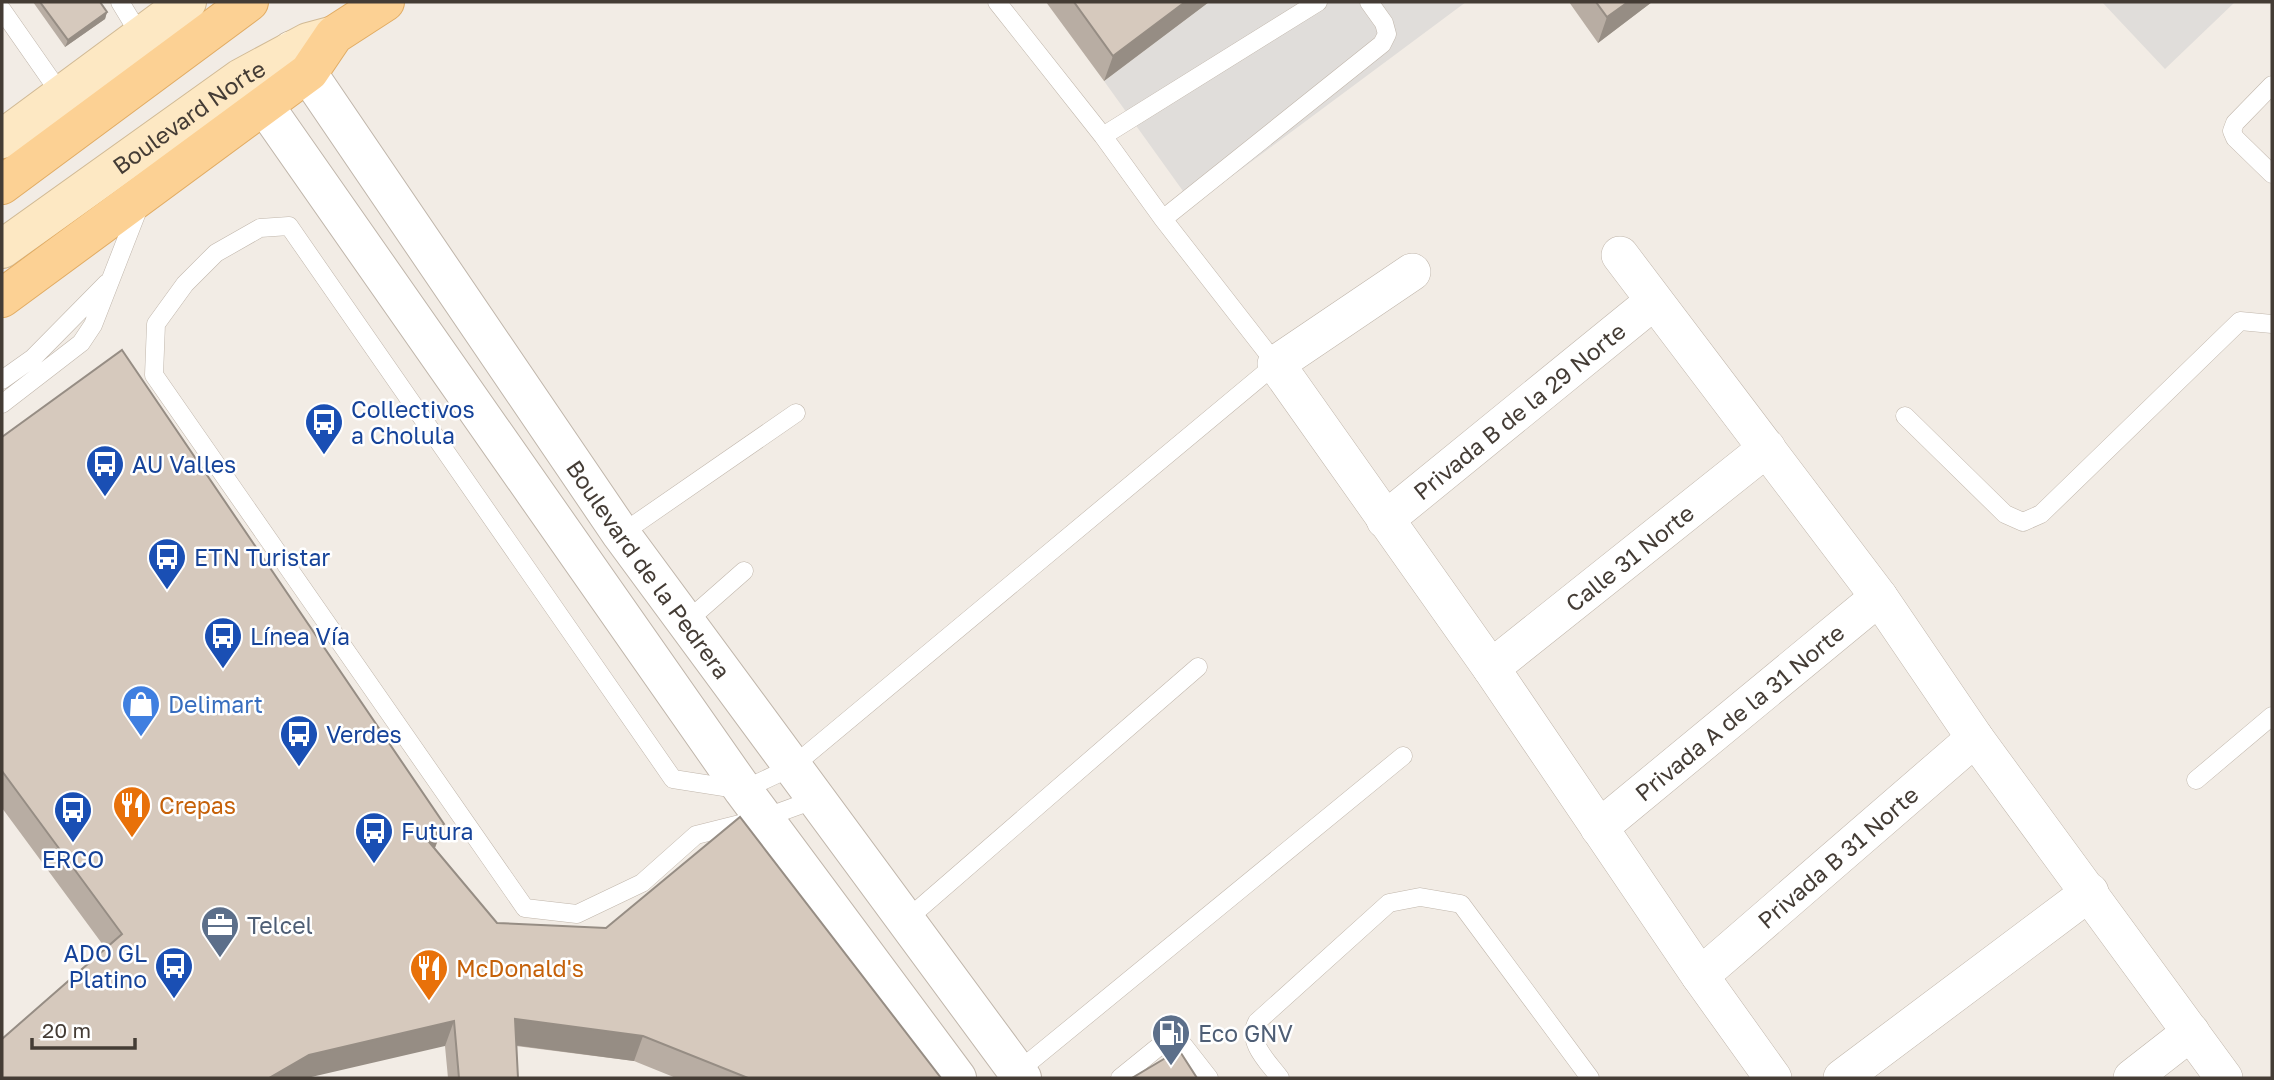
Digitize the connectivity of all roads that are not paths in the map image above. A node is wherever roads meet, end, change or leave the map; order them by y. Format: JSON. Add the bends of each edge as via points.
{"nodes":[{"id":1,"x":120,"y":2,"type":"edge"},
{"id":2,"x":249,"y":2,"type":"edge"},
{"id":3,"x":385,"y":2,"type":"edge"},
{"id":4,"x":997,"y":2,"type":"edge"},
{"id":5,"x":1318,"y":2,"type":"edge"},
{"id":6,"x":1369,"y":2,"type":"edge"},
{"id":7,"x":176,"y":5,"type":"edge"},
{"id":8,"x":2,"y":10,"type":"edge"},
{"id":9,"x":141,"y":35,"type":"junction"},
{"id":10,"x":301,"y":61,"type":"junction"},
{"id":11,"x":2272,"y":85,"type":"edge"},
{"id":12,"x":253,"y":92,"type":"junction"},
{"id":13,"x":60,"y":93,"type":"junction"},
{"id":14,"x":5,"y":129,"type":"edge"},
{"id":15,"x":1103,"y":136,"type":"junction"},
{"id":16,"x":2272,"y":174,"type":"edge"},
{"id":17,"x":2,"y":185,"type":"edge"},
{"id":18,"x":144,"y":195,"type":"junction"},
{"id":19,"x":1163,"y":219,"type":"junction"},
{"id":20,"x":2,"y":249,"type":"edge"},
{"id":21,"x":1620,"y":255,"type":"dead end"},
{"id":22,"x":1412,"y":272,"type":"dead end"},
{"id":23,"x":112,"y":278,"type":"junction"},
{"id":24,"x":2,"y":299,"type":"edge"},
{"id":25,"x":1654,"y":301,"type":"junction"},
{"id":26,"x":2272,"y":324,"type":"edge"},
{"id":27,"x":1276,"y":364,"type":"junction"},
{"id":28,"x":2,"y":380,"type":"edge"},
{"id":29,"x":2,"y":404,"type":"edge"},
{"id":30,"x":796,"y":412,"type":"dead end"},
{"id":31,"x":1905,"y":416,"type":"dead end"},
{"id":32,"x":1767,"y":448,"type":"junction"},
{"id":33,"x":1385,"y":520,"type":"junction"},
{"id":34,"x":621,"y":534,"type":"junction"},
{"id":35,"x":744,"y":571,"type":"dead end"},
{"id":36,"x":1879,"y":597,"type":"junction"},
{"id":37,"x":686,"y":622,"type":"junction"},
{"id":38,"x":1198,"y":667,"type":"dead end"},
{"id":39,"x":1491,"y":668,"type":"junction"},
{"id":40,"x":2272,"y":716,"type":"edge"},
{"id":41,"x":1975,"y":738,"type":"junction"},
{"id":42,"x":1403,"y":756,"type":"dead end"},
{"id":43,"x":792,"y":767,"type":"junction"},
{"id":44,"x":2196,"y":780,"type":"dead end"},
{"id":45,"x":816,"y":799,"type":"junction"},
{"id":46,"x":754,"y":804,"type":"junction"},
{"id":47,"x":1599,"y":828,"type":"junction"},
{"id":48,"x":2090,"y":892,"type":"junction"},
{"id":49,"x":905,"y":921,"type":"junction"},
{"id":50,"x":1700,"y":976,"type":"junction"},
{"id":51,"x":2191,"y":1032,"type":"junction"},
{"id":52,"x":1016,"y":1076,"type":"edge"},
{"id":53,"x":957,"y":1078,"type":"edge"},
{"id":54,"x":1120,"y":1078,"type":"edge"},
{"id":55,"x":1209,"y":1078,"type":"edge"},
{"id":56,"x":1280,"y":1078,"type":"edge"},
{"id":57,"x":1590,"y":1078,"type":"edge"},
{"id":58,"x":1773,"y":1078,"type":"edge"},
{"id":59,"x":1842,"y":1078,"type":"edge"},
{"id":60,"x":2132,"y":1078,"type":"edge"},
{"id":61,"x":2224,"y":1078,"type":"edge"}],
"edges":[{"from":1,"to":9,"type":"lane"},
{"from":2,"to":17,"type":"main road"},
{"from":3,"to":10,"type":"main road"},
{"from":4,"to":15,"type":"lane"},
{"from":5,"to":15,"type":"lane"},
{"from":6,"to":19,"type":"lane","via":[[1384,23],[1387,34],[1382,44]]},
{"from":7,"to":9,"type":"main road"},
{"from":8,"to":13,"type":"lane"},
{"from":9,"to":13,"type":"main road"},
{"from":10,"to":12,"type":"main road"},
{"from":10,"to":34,"type":"street","name":"Boulevard de la Pedrera"},
{"from":11,"to":16,"type":"lane","via":[[2232,131]]},
{"from":12,"to":18,"type":"main road"},
{"from":12,"to":20,"type":"main road","name":"Boulevard Norte"},
{"from":12,"to":46,"type":"street","name":"Boulevard de la Pedrera"},
{"from":13,"to":14,"type":"main road"},
{"from":15,"to":19,"type":"lane"},
{"from":18,"to":23,"type":"lane"},
{"from":18,"to":24,"type":"main road"},
{"from":19,"to":27,"type":"lane"},
{"from":21,"to":25,"type":"street"},
{"from":22,"to":27,"type":"street"},
{"from":23,"to":28,"type":"lane","via":[[33,358]]},
{"from":23,"to":29,"type":"lane","via":[[81,343]]},
{"from":25,"to":32,"type":"street"},
{"from":25,"to":33,"type":"street","name":"Privada B de la 29 Norte"},
{"from":26,"to":31,"type":"lane","via":[[2240,321],[2041,514],[2023,522],[2005,514]]},
{"from":27,"to":33,"type":"street"},
{"from":27,"to":43,"type":"lane"},
{"from":30,"to":34,"type":"lane"},
{"from":32,"to":36,"type":"street"},
{"from":32,"to":39,"type":"street","name":"Calle 31 Norte"},
{"from":33,"to":39,"type":"street"},
{"from":34,"to":37,"type":"street","name":"Boulevard de la Pedrera"},
{"from":35,"to":37,"type":"lane"},
{"from":36,"to":41,"type":"street"},
{"from":36,"to":47,"type":"street","name":"Privada A de la 31 Norte"},
{"from":37,"to":43,"type":"street","name":"Boulevard de la Pedrera"},
{"from":38,"to":49,"type":"lane"},
{"from":39,"to":47,"type":"street"},
{"from":40,"to":44,"type":"lane"},
{"from":41,"to":48,"type":"street"},
{"from":41,"to":50,"type":"street","name":"Privada B 31 Norte"},
{"from":42,"to":52,"type":"lane"},
{"from":43,"to":45,"type":"street","name":"Boulevard de la Pedrera"},
{"from":43,"to":46,"type":"lane"},
{"from":45,"to":46,"type":"lane"},
{"from":45,"to":49,"type":"street","name":"Boulevard de la Pedrera"},
{"from":46,"to":46,"type":"lane","via":[[673,779],[289,226],[260,228],[216,253],[185,284],[156,324],[154,375],[525,908],[577,914],[642,883],[696,835]]},
{"from":46,"to":53,"type":"street","name":"Boulevard de la Pedrera"},
{"from":47,"to":50,"type":"street"},
{"from":48,"to":51,"type":"street"},
{"from":48,"to":59,"type":"street"},
{"from":49,"to":52,"type":"street","name":"Boulevard de la Pedrera"},
{"from":50,"to":58,"type":"street"},
{"from":51,"to":60,"type":"street"},
{"from":51,"to":61,"type":"street"},
{"from":54,"to":55,"type":"lane","via":[[1162,1044],[1174,1041],[1184,1046]]},
{"from":56,"to":57,"type":"lane","via":[[1254,1042],[1252,1031],[1257,1022],[1389,903],[1420,897],[1461,904]]}]}
